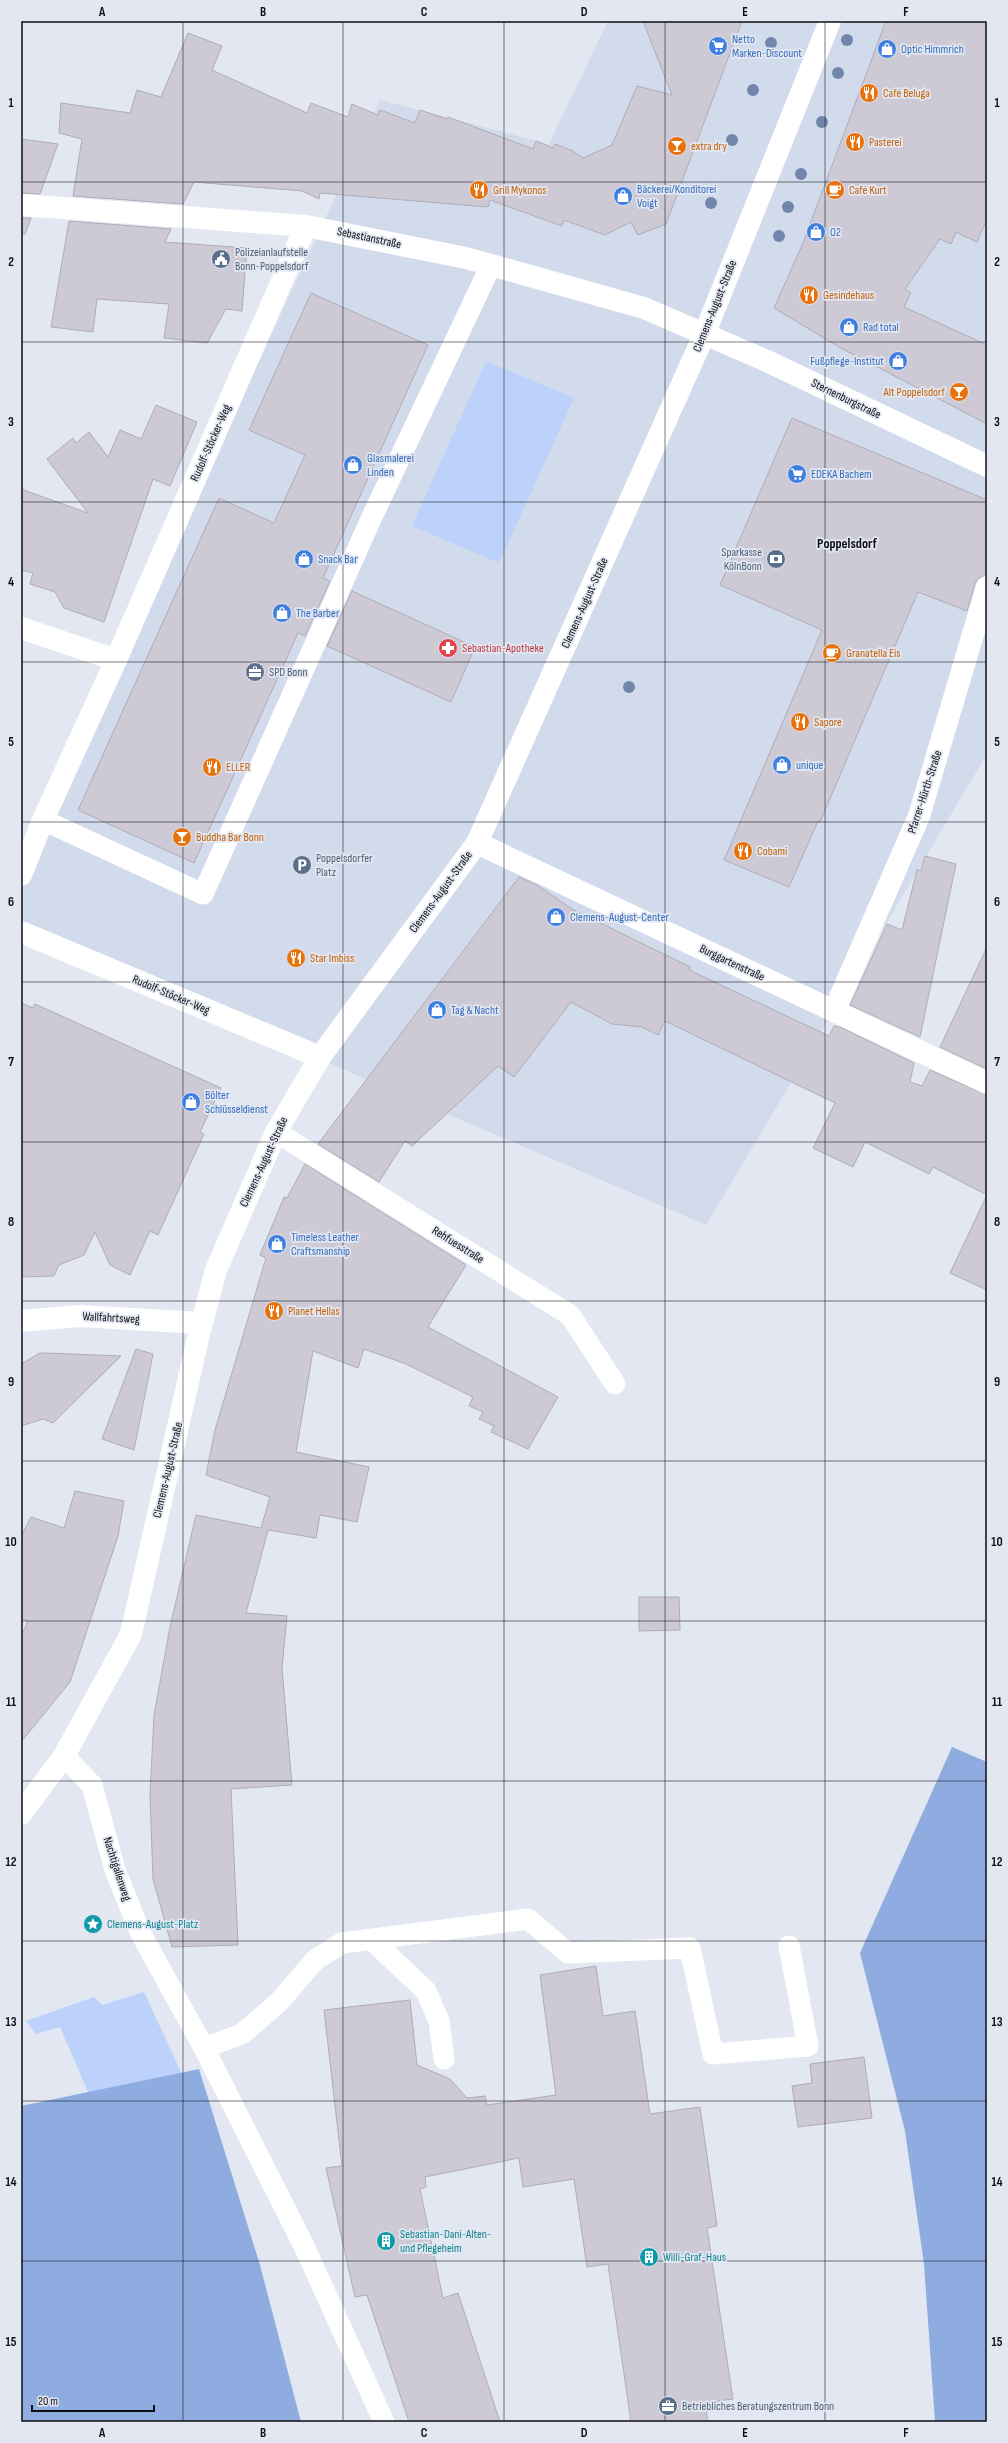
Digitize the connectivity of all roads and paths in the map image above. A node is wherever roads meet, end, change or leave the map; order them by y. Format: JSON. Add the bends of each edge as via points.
{"nodes":[{"id":1,"x":830,"y":21,"type":"edge"},
{"id":2,"x":21,"y":204,"type":"edge"},
{"id":3,"x":306,"y":226,"type":"junction"},
{"id":4,"x":491,"y":265,"type":"junction"},
{"id":5,"x":704,"y":335,"type":"junction"},
{"id":6,"x":987,"y":466,"type":"edge"},
{"id":7,"x":987,"y":587,"type":"edge"},
{"id":8,"x":21,"y":628,"type":"edge"},
{"id":9,"x":116,"y":660,"type":"junction"},
{"id":10,"x":43,"y":820,"type":"junction"},
{"id":11,"x":477,"y":843,"type":"junction"},
{"id":12,"x":21,"y":875,"type":"edge"},
{"id":13,"x":21,"y":932,"type":"edge"},
{"id":14,"x":834,"y":1011,"type":"junction"},
{"id":15,"x":320,"y":1057,"type":"junction"},
{"id":16,"x":987,"y":1083,"type":"edge"},
{"id":17,"x":276,"y":1132,"type":"junction"},
{"id":18,"x":21,"y":1321,"type":"edge"},
{"id":19,"x":202,"y":1324,"type":"junction"},
{"id":20,"x":615,"y":1384,"type":"dead end"},
{"id":21,"x":64,"y":1756,"type":"junction"},
{"id":22,"x":21,"y":1814,"type":"edge"},
{"id":23,"x":371,"y":1939,"type":"junction"},
{"id":24,"x":789,"y":1946,"type":"dead end"},
{"id":25,"x":204,"y":2048,"type":"junction"},
{"id":26,"x":444,"y":2059,"type":"dead end"},
{"id":27,"x":384,"y":2422,"type":"edge"}],
"edges":[{"from":1,"to":5,"type":"street","name":"Clemens-August-Straße"},
{"from":2,"to":3,"type":"street","name":"Sebastianstraße"},
{"from":3,"to":4,"type":"street","name":"Sebastianstraße"},
{"from":3,"to":9,"type":"street","name":"Rudolf-Stöcker-Weg"},
{"from":4,"to":5,"type":"street","name":"Sebastianstraße","via":[[644,308]]},
{"from":4,"to":10,"type":"lane","via":[[371,518],[203,894]]},
{"from":5,"to":6,"type":"street","name":"Sternenburgstraße","via":[[767,361]]},
{"from":5,"to":11,"type":"street","name":"Clemens-August-Straße"},
{"from":7,"to":14,"type":"street","name":"Pfarrer-Hürth-Straße","via":[[919,816]]},
{"from":8,"to":9,"type":"street"},
{"from":9,"to":10,"type":"street","name":"Rudolf-Stöcker-Weg"},
{"from":10,"to":12,"type":"street","name":"Rudolf-Stöcker-Weg"},
{"from":11,"to":14,"type":"street","name":"Burggartenstraße"},
{"from":11,"to":15,"type":"street","name":"Clemens-August-Straße"},
{"from":13,"to":15,"type":"street","name":"Rudolf-Stöcker-Weg"},
{"from":14,"to":16,"type":"street","name":"Burggartenstraße"},
{"from":15,"to":17,"type":"street","name":"Clemens-August-Straße"},
{"from":17,"to":19,"type":"street","name":"Clemens-August-Straße","via":[[216,1270]]},
{"from":17,"to":20,"type":"lane","name":"Rehfuesstraße","via":[[570,1315]]},
{"from":18,"to":19,"type":"street","name":"Wallfahrtsweg","via":[[79,1316]]},
{"from":19,"to":21,"type":"street","name":"Clemens-August-Straße","via":[[131,1634]]},
{"from":21,"to":22,"type":"street"},
{"from":21,"to":25,"type":"lane","name":"Nachtigallenweg","via":[[92,1785],[115,1870],[140,1932]]},
{"from":23,"to":24,"type":"lane","via":[[528,1919],[568,1954],[690,1948],[713,2054],[808,2046]]},
{"from":23,"to":25,"type":"lane","via":[[342,1943],[315,1960],[279,2002],[242,2034]]},
{"from":23,"to":26,"type":"lane","via":[[426,1992],[439,2021]]},
{"from":25,"to":27,"type":"lane","name":"Nachtigallenweg","via":[[304,2246]]}]}
